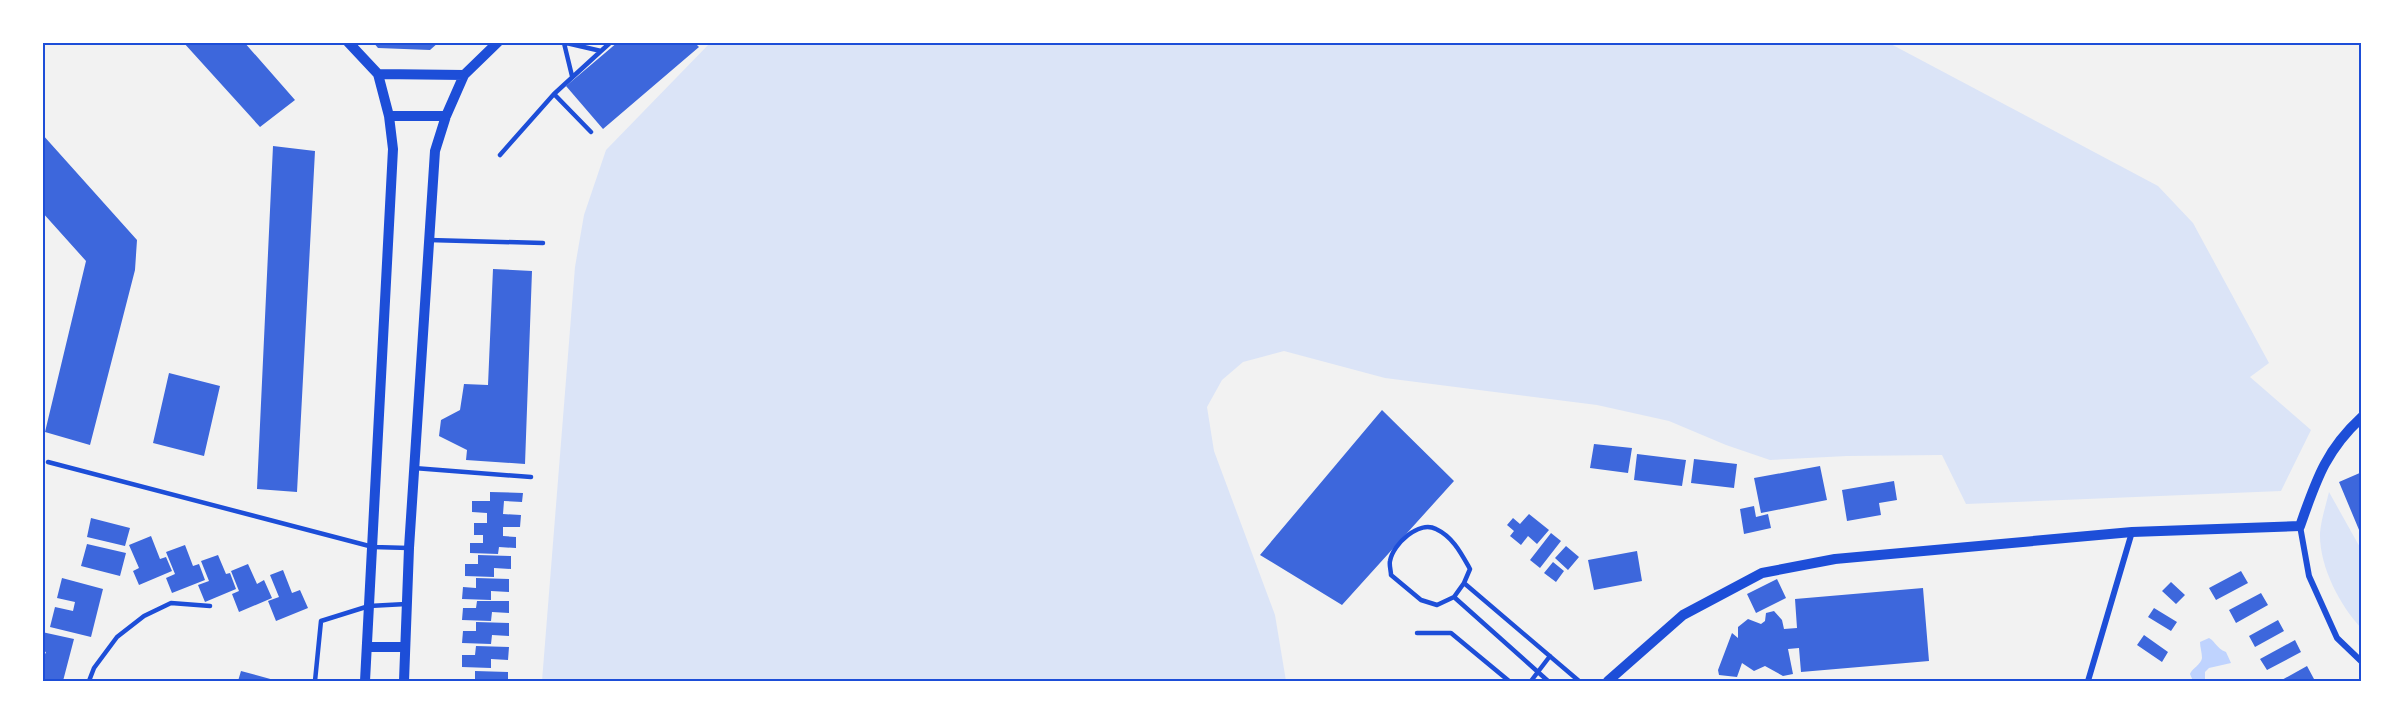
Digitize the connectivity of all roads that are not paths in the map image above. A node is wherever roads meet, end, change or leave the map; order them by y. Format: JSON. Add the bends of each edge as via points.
{"nodes":[{"id":1,"x":348,"y":42,"type":"edge"},
{"id":2,"x":498,"y":42,"type":"edge"},
{"id":3,"x":563,"y":42,"type":"edge"},
{"id":4,"x":612,"y":42,"type":"edge"},
{"id":5,"x":601,"y":51,"type":"junction"},
{"id":6,"x":378,"y":74,"type":"junction"},
{"id":7,"x":464,"y":75,"type":"junction"},
{"id":8,"x":572,"y":76,"type":"junction"},
{"id":9,"x":554,"y":94,"type":"junction"},
{"id":10,"x":389,"y":116,"type":"junction"},
{"id":11,"x":446,"y":116,"type":"junction"},
{"id":12,"x":591,"y":132,"type":"dead end"},
{"id":13,"x":500,"y":155,"type":"dead end"},
{"id":14,"x":429,"y":240,"type":"junction"},
{"id":15,"x":543,"y":243,"type":"dead end"},
{"id":16,"x":2362,"y":417,"type":"edge"},
{"id":17,"x":48,"y":462,"type":"dead end"},
{"id":18,"x":414,"y":468,"type":"junction"},
{"id":19,"x":531,"y":477,"type":"dead end"},
{"id":20,"x":2300,"y":526,"type":"junction"},
{"id":21,"x":2132,"y":532,"type":"junction"},
{"id":22,"x":373,"y":547,"type":"junction"},
{"id":23,"x":409,"y":549,"type":"junction"},
{"id":24,"x":1464,"y":583,"type":"junction"},
{"id":25,"x":1454,"y":597,"type":"junction"},
{"id":26,"x":407,"y":604,"type":"junction"},
{"id":27,"x":210,"y":606,"type":"dead end"},
{"id":28,"x":369,"y":606,"type":"junction"},
{"id":29,"x":1417,"y":633,"type":"dead end"},
{"id":30,"x":367,"y":647,"type":"junction"},
{"id":31,"x":405,"y":648,"type":"junction"},
{"id":32,"x":1550,"y":656,"type":"junction"},
{"id":33,"x":2362,"y":662,"type":"edge"},
{"id":34,"x":1538,"y":672,"type":"junction"},
{"id":35,"x":89,"y":681,"type":"edge"},
{"id":36,"x":315,"y":681,"type":"edge"},
{"id":37,"x":365,"y":681,"type":"edge"},
{"id":38,"x":404,"y":681,"type":"edge"},
{"id":39,"x":1509,"y":681,"type":"edge"},
{"id":40,"x":1531,"y":681,"type":"edge"},
{"id":41,"x":1548,"y":681,"type":"edge"},
{"id":42,"x":1579,"y":681,"type":"edge"},
{"id":43,"x":1608,"y":681,"type":"edge"},
{"id":44,"x":2088,"y":681,"type":"edge"}],
"edges":[{"from":1,"to":6,"type":"street"},
{"from":2,"to":7,"type":"street"},
{"from":3,"to":5,"type":"lane"},
{"from":3,"to":8,"type":"lane"},
{"from":4,"to":5,"type":"lane"},
{"from":5,"to":8,"type":"lane"},
{"from":6,"to":7,"type":"street"},
{"from":6,"to":10,"type":"street"},
{"from":7,"to":11,"type":"street"},
{"from":8,"to":9,"type":"lane"},
{"from":9,"to":12,"type":"lane"},
{"from":9,"to":13,"type":"lane"},
{"from":10,"to":11,"type":"street"},
{"from":10,"to":22,"type":"street","via":[[393,149]]},
{"from":11,"to":14,"type":"street","via":[[435,151]]},
{"from":14,"to":15,"type":"lane"},
{"from":14,"to":18,"type":"street"},
{"from":16,"to":20,"type":"street","via":[[2322,466]]},
{"from":17,"to":22,"type":"lane"},
{"from":18,"to":19,"type":"lane"},
{"from":18,"to":23,"type":"street"},
{"from":20,"to":21,"type":"street"},
{"from":20,"to":33,"type":"street","via":[[2309,576],[2337,638]]},
{"from":21,"to":43,"type":"street","via":[[1835,559],[1762,573],[1683,615]]},
{"from":21,"to":44,"type":"street"},
{"from":22,"to":23,"type":"lane"},
{"from":22,"to":28,"type":"street"},
{"from":23,"to":26,"type":"street"},
{"from":24,"to":25,"type":"lane"},
{"from":24,"to":25,"type":"lane","via":[[1470,569],[1459,549],[1434,527],[1407,535],[1395,549],[1389,562],[1391,575],[1406,589],[1437,605]]},
{"from":24,"to":32,"type":"lane"},
{"from":25,"to":34,"type":"lane"},
{"from":26,"to":28,"type":"lane"},
{"from":26,"to":31,"type":"street"},
{"from":27,"to":35,"type":"lane","via":[[171,603],[144,616],[117,637]]},
{"from":28,"to":30,"type":"street"},
{"from":28,"to":36,"type":"lane","via":[[321,621]]},
{"from":29,"to":39,"type":"lane","via":[[1451,633]]},
{"from":30,"to":31,"type":"street"},
{"from":30,"to":37,"type":"street"},
{"from":31,"to":38,"type":"street"},
{"from":32,"to":34,"type":"lane"},
{"from":32,"to":42,"type":"lane"},
{"from":34,"to":40,"type":"lane"},
{"from":34,"to":41,"type":"lane"}]}
